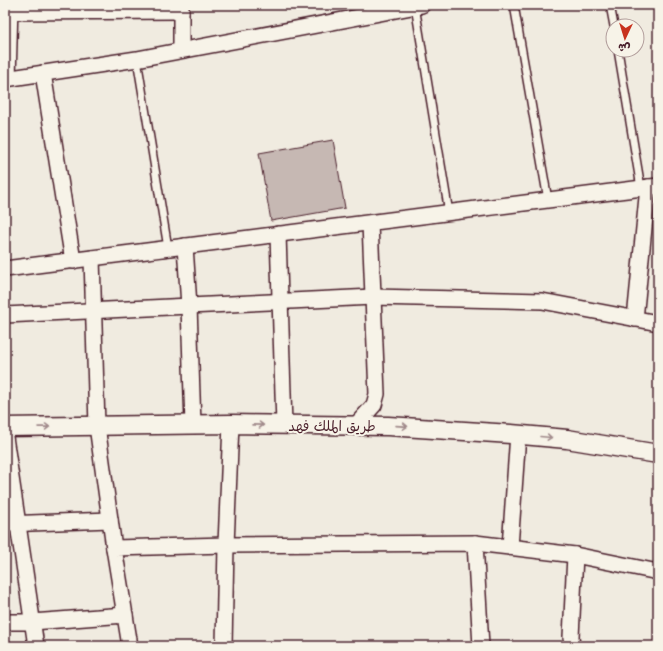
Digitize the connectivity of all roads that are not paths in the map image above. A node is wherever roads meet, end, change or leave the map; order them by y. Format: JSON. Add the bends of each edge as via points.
{"nodes":[{"id":1,"x":514,"y":5,"type":"edge"},
{"id":2,"x":610,"y":5,"type":"edge"},
{"id":3,"x":419,"y":6,"type":"edge"},
{"id":4,"x":181,"y":8,"type":"edge"},
{"id":5,"x":8,"y":10,"type":"edge"},
{"id":6,"x":356,"y":11,"type":"edge"},
{"id":7,"x":612,"y":18,"type":"edge"},
{"id":8,"x":181,"y":50,"type":"junction"},
{"id":9,"x":620,"y":58,"type":"edge"},
{"id":10,"x":137,"y":59,"type":"junction"},
{"id":11,"x":43,"y":74,"type":"junction"},
{"id":12,"x":6,"y":79,"type":"edge"},
{"id":13,"x":649,"y":187,"type":"edge"},
{"id":14,"x":548,"y":200,"type":"junction"},
{"id":15,"x":449,"y":212,"type":"junction"},
{"id":16,"x":370,"y":223,"type":"junction"},
{"id":17,"x":278,"y":234,"type":"junction"},
{"id":18,"x":185,"y":246,"type":"junction"},
{"id":19,"x":168,"y":248,"type":"junction"},
{"id":20,"x":92,"y":258,"type":"junction"},
{"id":21,"x":74,"y":260,"type":"junction"},
{"id":22,"x":5,"y":269,"type":"edge"},
{"id":23,"x":373,"y":298,"type":"junction"},
{"id":24,"x":281,"y":302,"type":"junction"},
{"id":25,"x":189,"y":306,"type":"junction"},
{"id":26,"x":92,"y":310,"type":"junction"},
{"id":27,"x":5,"y":315,"type":"edge"},
{"id":28,"x":635,"y":318,"type":"junction"},
{"id":29,"x":658,"y":323,"type":"edge"},
{"id":30,"x":231,"y":424,"type":"junction"},
{"id":31,"x":193,"y":425,"type":"junction"},
{"id":32,"x":284,"y":425,"type":"junction"},
{"id":33,"x":97,"y":426,"type":"junction"},
{"id":34,"x":356,"y":426,"type":"junction"},
{"id":35,"x":5,"y":427,"type":"edge"},
{"id":36,"x":518,"y":434,"type":"junction"},
{"id":37,"x":5,"y":437,"type":"edge"},
{"id":38,"x":658,"y":454,"type":"edge"},
{"id":39,"x":110,"y":520,"type":"junction"},
{"id":40,"x":11,"y":524,"type":"edge"},
{"id":41,"x":475,"y":543,"type":"junction"},
{"id":42,"x":226,"y":545,"type":"junction"},
{"id":43,"x":510,"y":547,"type":"junction"},
{"id":44,"x":114,"y":548,"type":"junction"},
{"id":45,"x":575,"y":555,"type":"junction"},
{"id":46,"x":658,"y":572,"type":"edge"},
{"id":47,"x":125,"y":615,"type":"junction"},
{"id":48,"x":5,"y":622,"type":"edge"},
{"id":49,"x":32,"y":622,"type":"junction"},
{"id":50,"x":36,"y":646,"type":"edge"},
{"id":51,"x":130,"y":646,"type":"edge"},
{"id":52,"x":224,"y":646,"type":"edge"},
{"id":53,"x":481,"y":646,"type":"edge"},
{"id":54,"x":572,"y":646,"type":"edge"}],
"edges":[{"from":1,"to":14,"type":"lane"},
{"from":2,"to":7,"type":"lane"},
{"from":3,"to":6,"type":"street"},
{"from":3,"to":15,"type":"lane"},
{"from":4,"to":5,"type":"street"},
{"from":4,"to":8,"type":"street"},
{"from":5,"to":12,"type":"street"},
{"from":6,"to":8,"type":"street"},
{"from":8,"to":10,"type":"street"},
{"from":9,"to":13,"type":"lane"},
{"from":10,"to":11,"type":"street"},
{"from":10,"to":19,"type":"lane"},
{"from":11,"to":12,"type":"street"},
{"from":11,"to":21,"type":"street"},
{"from":13,"to":14,"type":"street"},
{"from":13,"to":28,"type":"street"},
{"from":14,"to":15,"type":"street"},
{"from":15,"to":16,"type":"street"},
{"from":16,"to":17,"type":"street"},
{"from":16,"to":23,"type":"street"},
{"from":17,"to":18,"type":"street"},
{"from":17,"to":24,"type":"street"},
{"from":18,"to":19,"type":"street"},
{"from":18,"to":25,"type":"street"},
{"from":19,"to":20,"type":"street"},
{"from":20,"to":21,"type":"street"},
{"from":20,"to":26,"type":"street"},
{"from":21,"to":22,"type":"street"},
{"from":23,"to":24,"type":"street"},
{"from":23,"to":28,"type":"street","via":[[542,301]]},
{"from":23,"to":34,"type":"street","via":[[377,394],[374,405]]},
{"from":24,"to":25,"type":"street"},
{"from":24,"to":32,"type":"street"},
{"from":25,"to":26,"type":"street"},
{"from":25,"to":31,"type":"street"},
{"from":26,"to":27,"type":"street"},
{"from":26,"to":33,"type":"street"},
{"from":28,"to":29,"type":"street"},
{"from":30,"to":31,"type":"street","name":"طريق الملك فهد"},
{"from":30,"to":32,"type":"street","name":"طريق الملك فهد","one_way":true},
{"from":30,"to":42,"type":"street"},
{"from":31,"to":33,"type":"street","name":"طريق الملك فهد"},
{"from":32,"to":34,"type":"street","name":"طريق الملك فهد"},
{"from":35,"to":33,"type":"street","name":"طريق الملك فهد","one_way":true},
{"from":33,"to":39,"type":"street"},
{"from":34,"to":36,"type":"street","name":"طريق الملك فهد","one_way":true},
{"from":36,"to":38,"type":"street","name":"طريق الملك فهد","one_way":true},
{"from":36,"to":43,"type":"street"},
{"from":37,"to":40,"type":"street"},
{"from":39,"to":40,"type":"street"},
{"from":39,"to":44,"type":"street"},
{"from":40,"to":49,"type":"street"},
{"from":41,"to":42,"type":"street"},
{"from":41,"to":43,"type":"street"},
{"from":41,"to":53,"type":"street"},
{"from":42,"to":44,"type":"street"},
{"from":42,"to":52,"type":"street"},
{"from":43,"to":45,"type":"street"},
{"from":44,"to":47,"type":"street"},
{"from":45,"to":46,"type":"street"},
{"from":45,"to":54,"type":"street"},
{"from":47,"to":49,"type":"street"},
{"from":47,"to":51,"type":"street"},
{"from":48,"to":49,"type":"street"},
{"from":49,"to":50,"type":"street"}]}
